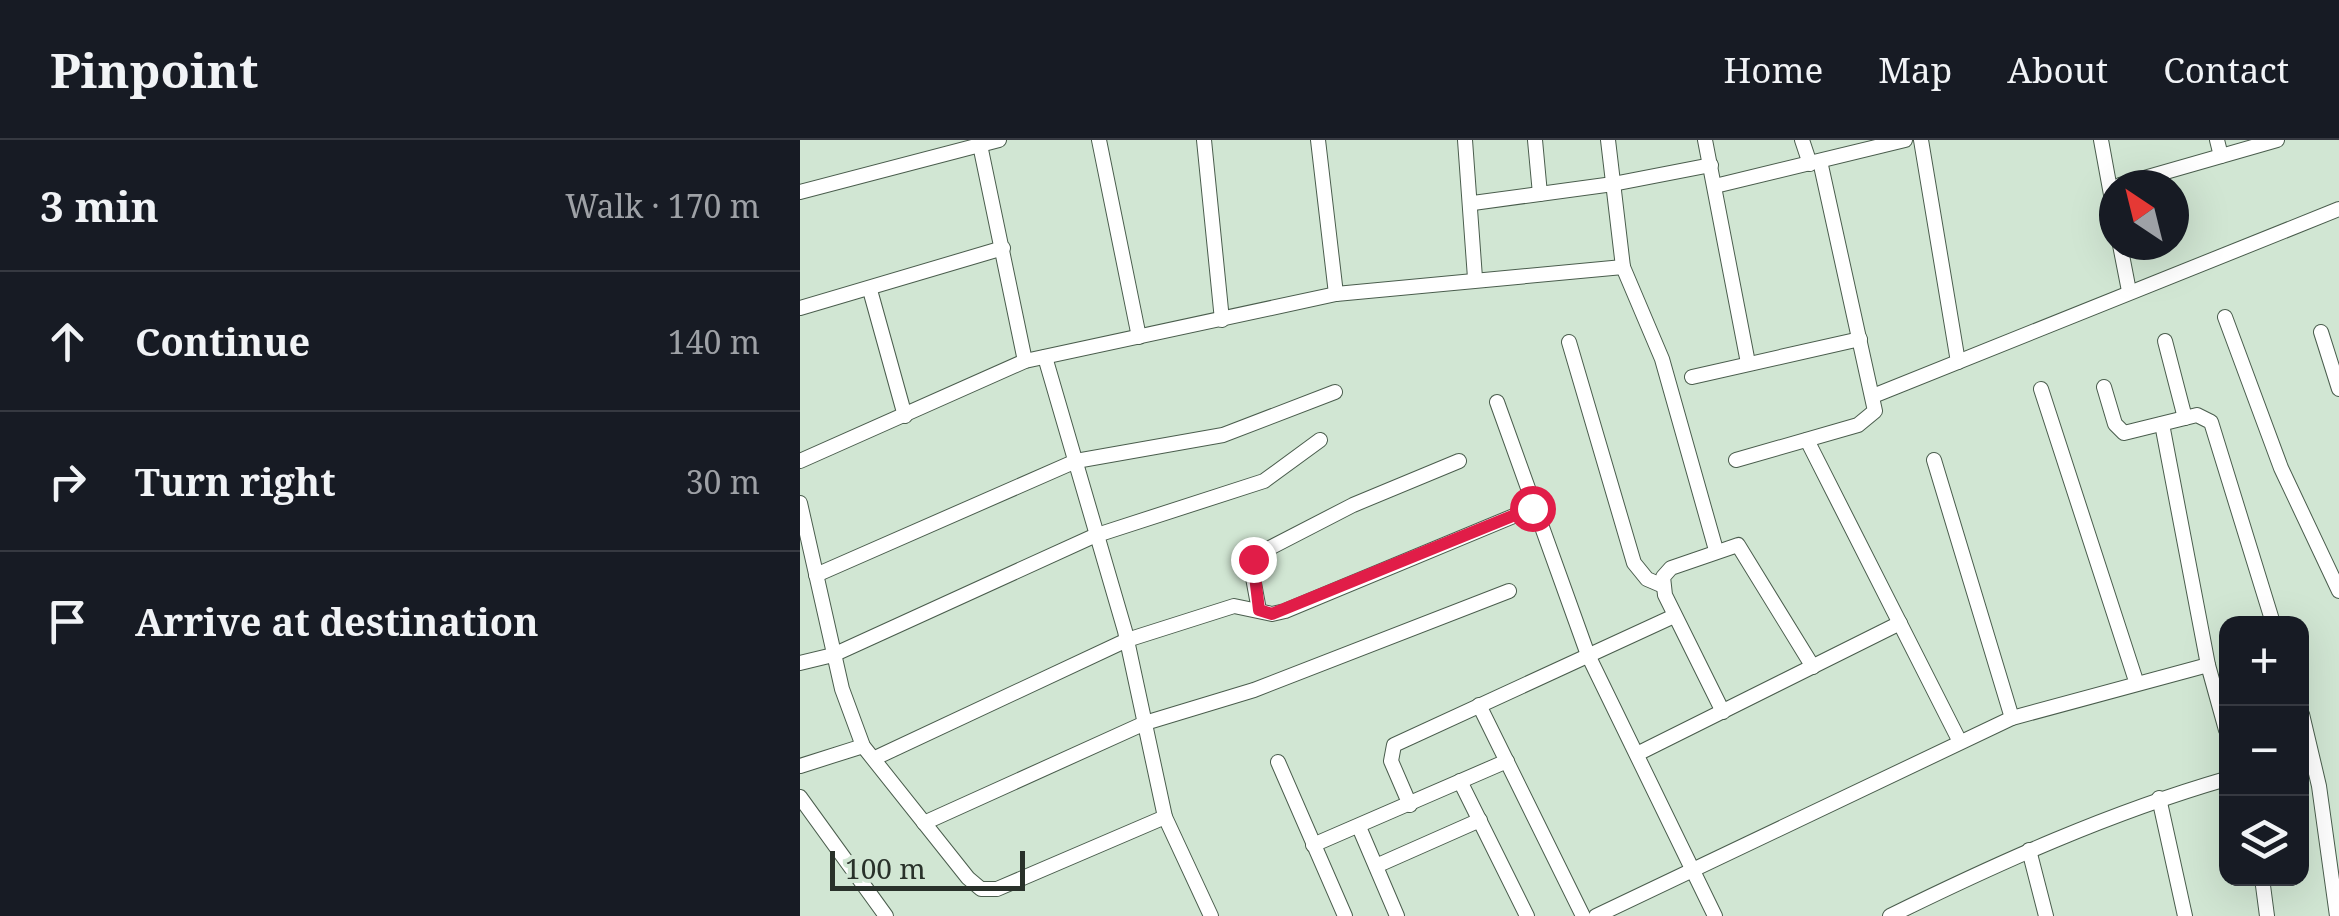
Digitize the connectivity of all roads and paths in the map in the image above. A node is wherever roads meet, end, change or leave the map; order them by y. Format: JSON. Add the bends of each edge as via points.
{"nodes":[{"id":1,"x":999,"y":140,"type":"edge"},
{"id":2,"x":1098,"y":140,"type":"edge"},
{"id":3,"x":1204,"y":140,"type":"edge"},
{"id":4,"x":1318,"y":140,"type":"edge"},
{"id":5,"x":1465,"y":140,"type":"edge"},
{"id":6,"x":1535,"y":140,"type":"edge"},
{"id":7,"x":1608,"y":140,"type":"edge"},
{"id":8,"x":1706,"y":140,"type":"edge"},
{"id":9,"x":1802,"y":140,"type":"edge"},
{"id":10,"x":1906,"y":140,"type":"edge"},
{"id":11,"x":1920,"y":140,"type":"edge"},
{"id":12,"x":2101,"y":140,"type":"edge"},
{"id":13,"x":2216,"y":140,"type":"edge"},
{"id":14,"x":2277,"y":140,"type":"edge"},
{"id":15,"x":980,"y":142,"type":"edge"},
{"id":16,"x":2220,"y":156,"type":"junction"},
{"id":17,"x":1815,"y":162,"type":"junction"},
{"id":18,"x":1711,"y":165,"type":"junction"},
{"id":19,"x":2110,"y":170,"type":"edge"},
{"id":20,"x":2173,"y":170,"type":"edge"},
{"id":21,"x":1613,"y":184,"type":"junction"},
{"id":22,"x":1715,"y":186,"type":"junction"},
{"id":23,"x":800,"y":192,"type":"edge"},
{"id":24,"x":1540,"y":194,"type":"junction"},
{"id":25,"x":1472,"y":203,"type":"junction"},
{"id":26,"x":2339,"y":209,"type":"edge"},
{"id":27,"x":1003,"y":248,"type":"junction"},
{"id":28,"x":2123,"y":260,"type":"edge"},
{"id":29,"x":1624,"y":267,"type":"junction"},
{"id":30,"x":1476,"y":278,"type":"junction"},
{"id":31,"x":870,"y":290,"type":"junction"},
{"id":32,"x":2128,"y":290,"type":"junction"},
{"id":33,"x":1336,"y":294,"type":"junction"},
{"id":34,"x":800,"y":308,"type":"edge"},
{"id":35,"x":2225,"y":317,"type":"dead end"},
{"id":36,"x":1222,"y":320,"type":"junction"},
{"id":37,"x":2321,"y":332,"type":"dead end"},
{"id":38,"x":1139,"y":338,"type":"junction"},
{"id":39,"x":1860,"y":339,"type":"junction"},
{"id":40,"x":2166,"y":341,"type":"dead end"},
{"id":41,"x":1570,"y":342,"type":"dead end"},
{"id":42,"x":1046,"y":357,"type":"junction"},
{"id":43,"x":1025,"y":361,"type":"junction"},
{"id":44,"x":1958,"y":362,"type":"junction"},
{"id":45,"x":1748,"y":363,"type":"junction"},
{"id":46,"x":1692,"y":377,"type":"dead end"},
{"id":47,"x":2104,"y":388,"type":"dead end"},
{"id":48,"x":2041,"y":389,"type":"dead end"},
{"id":49,"x":2339,"y":389,"type":"edge"},
{"id":50,"x":1335,"y":392,"type":"dead end"},
{"id":51,"x":1874,"y":396,"type":"junction"},
{"id":52,"x":1497,"y":402,"type":"dead end"},
{"id":53,"x":905,"y":416,"type":"junction"},
{"id":54,"x":2185,"y":418,"type":"junction"},
{"id":55,"x":2162,"y":424,"type":"junction"},
{"id":56,"x":1320,"y":440,"type":"dead end"},
{"id":57,"x":1807,"y":440,"type":"junction"},
{"id":58,"x":1736,"y":460,"type":"dead end"},
{"id":59,"x":1934,"y":460,"type":"dead end"},
{"id":60,"x":800,"y":461,"type":"edge"},
{"id":61,"x":1076,"y":461,"type":"junction"},
{"id":62,"x":1460,"y":461,"type":"dead end"},
{"id":63,"x":800,"y":503,"type":"edge"},
{"id":64,"x":1532,"y":508,"type":"junction"},
{"id":65,"x":1094,"y":536,"type":"junction"},
{"id":66,"x":805,"y":548,"type":"edge"},
{"id":67,"x":1716,"y":550,"type":"junction"},
{"id":68,"x":816,"y":575,"type":"junction"},
{"id":69,"x":1662,"y":585,"type":"junction"},
{"id":70,"x":1509,"y":590,"type":"dead end"},
{"id":71,"x":2339,"y":591,"type":"edge"},
{"id":72,"x":1259,"y":610,"type":"junction"},
{"id":73,"x":2271,"y":616,"type":"edge"},
{"id":74,"x":1672,"y":617,"type":"junction"},
{"id":75,"x":1900,"y":623,"type":"junction"},
{"id":76,"x":1127,"y":640,"type":"junction"},
{"id":77,"x":833,"y":654,"type":"junction"},
{"id":78,"x":1588,"y":655,"type":"junction"},
{"id":79,"x":800,"y":663,"type":"edge"},
{"id":80,"x":2208,"y":665,"type":"junction"},
{"id":81,"x":1813,"y":667,"type":"junction"},
{"id":82,"x":2136,"y":681,"type":"junction"},
{"id":83,"x":1479,"y":705,"type":"junction"},
{"id":84,"x":2219,"y":706,"type":"edge"},
{"id":85,"x":1722,"y":712,"type":"junction"},
{"id":86,"x":2012,"y":718,"type":"junction"},
{"id":87,"x":1145,"y":723,"type":"junction"},
{"id":88,"x":1959,"y":740,"type":"junction"},
{"id":89,"x":864,"y":746,"type":"junction"},
{"id":90,"x":1637,"y":754,"type":"junction"},
{"id":91,"x":875,"y":758,"type":"junction"},
{"id":92,"x":1507,"y":761,"type":"junction"},
{"id":93,"x":1278,"y":762,"type":"dead end"},
{"id":94,"x":800,"y":766,"type":"edge"},
{"id":95,"x":2309,"y":772,"type":"edge"},
{"id":96,"x":1460,"y":781,"type":"junction"},
{"id":97,"x":2219,"y":781,"type":"edge"},
{"id":98,"x":800,"y":797,"type":"edge"},
{"id":99,"x":2159,"y":798,"type":"junction"},
{"id":100,"x":1410,"y":806,"type":"junction"},
{"id":101,"x":1165,"y":817,"type":"junction"},
{"id":102,"x":1480,"y":820,"type":"junction"},
{"id":103,"x":924,"y":823,"type":"junction"},
{"id":104,"x":1359,"y":827,"type":"junction"},
{"id":105,"x":1314,"y":845,"type":"junction"},
{"id":106,"x":2029,"y":850,"type":"junction"},
{"id":107,"x":1376,"y":866,"type":"junction"},
{"id":108,"x":1693,"y":869,"type":"junction"},
{"id":109,"x":2263,"y":886,"type":"edge"},
{"id":110,"x":1922,"y":909,"type":"edge"},
{"id":111,"x":886,"y":916,"type":"edge"},
{"id":112,"x":1210,"y":916,"type":"edge"},
{"id":113,"x":1345,"y":916,"type":"edge"},
{"id":114,"x":1397,"y":916,"type":"edge"},
{"id":115,"x":1527,"y":916,"type":"edge"},
{"id":116,"x":1583,"y":916,"type":"edge"},
{"id":117,"x":1596,"y":916,"type":"edge"},
{"id":118,"x":1715,"y":916,"type":"edge"},
{"id":119,"x":1890,"y":916,"type":"edge"},
{"id":120,"x":2046,"y":916,"type":"edge"},
{"id":121,"x":2185,"y":916,"type":"edge"},
{"id":122,"x":2267,"y":916,"type":"edge"},
{"id":123,"x":2337,"y":916,"type":"edge"}],
"edges":[{"from":1,"to":15,"type":"street"},
{"from":2,"to":38,"type":"street"},
{"from":3,"to":36,"type":"street"},
{"from":4,"to":33,"type":"street"},
{"from":5,"to":25,"type":"street"},
{"from":6,"to":24,"type":"street"},
{"from":7,"to":21,"type":"street"},
{"from":8,"to":18,"type":"street"},
{"from":9,"to":17,"type":"street"},
{"from":10,"to":17,"type":"street"},
{"from":11,"to":44,"type":"street"},
{"from":12,"to":19,"type":"street"},
{"from":13,"to":16,"type":"street"},
{"from":14,"to":16,"type":"street"},
{"from":15,"to":23,"type":"street"},
{"from":15,"to":27,"type":"street"},
{"from":16,"to":20,"type":"street"},
{"from":17,"to":22,"type":"street"},
{"from":17,"to":39,"type":"street"},
{"from":18,"to":21,"type":"street"},
{"from":18,"to":22,"type":"street"},
{"from":21,"to":24,"type":"street"},
{"from":21,"to":29,"type":"street"},
{"from":22,"to":45,"type":"street"},
{"from":24,"to":25,"type":"street"},
{"from":25,"to":30,"type":"street"},
{"from":26,"to":32,"type":"street"},
{"from":27,"to":31,"type":"street"},
{"from":27,"to":43,"type":"street"},
{"from":28,"to":32,"type":"street"},
{"from":29,"to":30,"type":"street"},
{"from":29,"to":67,"type":"street","via":[[1662,359]]},
{"from":30,"to":33,"type":"street"},
{"from":31,"to":34,"type":"street"},
{"from":31,"to":53,"type":"street"},
{"from":32,"to":44,"type":"street"},
{"from":33,"to":36,"type":"street"},
{"from":35,"to":71,"type":"street","via":[[2282,468]]},
{"from":36,"to":38,"type":"street"},
{"from":37,"to":49,"type":"street"},
{"from":38,"to":42,"type":"street"},
{"from":39,"to":45,"type":"street"},
{"from":39,"to":51,"type":"street"},
{"from":40,"to":54,"type":"street"},
{"from":41,"to":69,"type":"street","via":[[1634,563],[1646,579]]},
{"from":42,"to":43,"type":"street"},
{"from":42,"to":61,"type":"street"},
{"from":43,"to":53,"type":"street"},
{"from":44,"to":51,"type":"street"},
{"from":45,"to":46,"type":"street"},
{"from":47,"to":55,"type":"street","via":[[2120,430]]},
{"from":48,"to":82,"type":"street"},
{"from":50,"to":61,"type":"street","via":[[1223,435]]},
{"from":51,"to":57,"type":"street","via":[[1875,412],[1868,419]]},
{"from":52,"to":64,"type":"street"},
{"from":53,"to":60,"type":"street"},
{"from":54,"to":55,"type":"street"},
{"from":54,"to":73,"type":"street","via":[[2211,422]]},
{"from":55,"to":80,"type":"street"},
{"from":56,"to":65,"type":"street","via":[[1264,482]]},
{"from":57,"to":58,"type":"street"},
{"from":57,"to":75,"type":"street"},
{"from":59,"to":86,"type":"street"},
{"from":61,"to":65,"type":"street"},
{"from":61,"to":68,"type":"street"},
{"from":62,"to":72,"type":"street","via":[[1260,552],[1251,567]]},
{"from":63,"to":66,"type":"street"},
{"from":64,"to":72,"type":"street","via":[[1286,611]]},
{"from":64,"to":78,"type":"street"},
{"from":65,"to":76,"type":"street"},
{"from":65,"to":77,"type":"street"},
{"from":66,"to":68,"type":"street"},
{"from":67,"to":69,"type":"street","via":[[1671,568]]},
{"from":67,"to":81,"type":"street","via":[[1738,545],[1746,551]]},
{"from":68,"to":77,"type":"street"},
{"from":69,"to":74,"type":"street"},
{"from":70,"to":87,"type":"street","via":[[1254,690]]},
{"from":72,"to":76,"type":"street","via":[[1234,606]]},
{"from":74,"to":78,"type":"street"},
{"from":74,"to":85,"type":"street"},
{"from":75,"to":81,"type":"street"},
{"from":75,"to":88,"type":"street"},
{"from":76,"to":87,"type":"street"},
{"from":76,"to":91,"type":"street"},
{"from":77,"to":79,"type":"street"},
{"from":77,"to":89,"type":"street"},
{"from":78,"to":83,"type":"street"},
{"from":78,"to":90,"type":"street"},
{"from":80,"to":82,"type":"street"},
{"from":80,"to":84,"type":"street"},
{"from":81,"to":85,"type":"street"},
{"from":82,"to":86,"type":"street"},
{"from":83,"to":92,"type":"street"},
{"from":83,"to":100,"type":"street","via":[[1394,745],[1391,761]]},
{"from":85,"to":90,"type":"street"},
{"from":86,"to":88,"type":"street"},
{"from":87,"to":101,"type":"street"},
{"from":87,"to":103,"type":"street"},
{"from":88,"to":108,"type":"street"},
{"from":89,"to":91,"type":"street"},
{"from":89,"to":94,"type":"street"},
{"from":90,"to":108,"type":"street"},
{"from":91,"to":103,"type":"street"},
{"from":92,"to":96,"type":"street"},
{"from":92,"to":116,"type":"street"},
{"from":93,"to":105,"type":"street"},
{"from":95,"to":123,"type":"street"},
{"from":96,"to":100,"type":"street"},
{"from":96,"to":102,"type":"street"},
{"from":97,"to":99,"type":"street"},
{"from":98,"to":111,"type":"street"},
{"from":99,"to":106,"type":"street"},
{"from":99,"to":121,"type":"street"},
{"from":100,"to":104,"type":"street"},
{"from":101,"to":103,"type":"street","via":[[997,890],[981,889],[968,878]]},
{"from":101,"to":112,"type":"street"},
{"from":102,"to":107,"type":"street"},
{"from":102,"to":115,"type":"street"},
{"from":104,"to":105,"type":"street"},
{"from":104,"to":107,"type":"street"},
{"from":105,"to":113,"type":"street"},
{"from":106,"to":110,"type":"street"},
{"from":106,"to":120,"type":"street"},
{"from":107,"to":114,"type":"street"},
{"from":108,"to":117,"type":"street"},
{"from":108,"to":118,"type":"street"},
{"from":109,"to":122,"type":"street"},
{"from":110,"to":119,"type":"street"}]}
